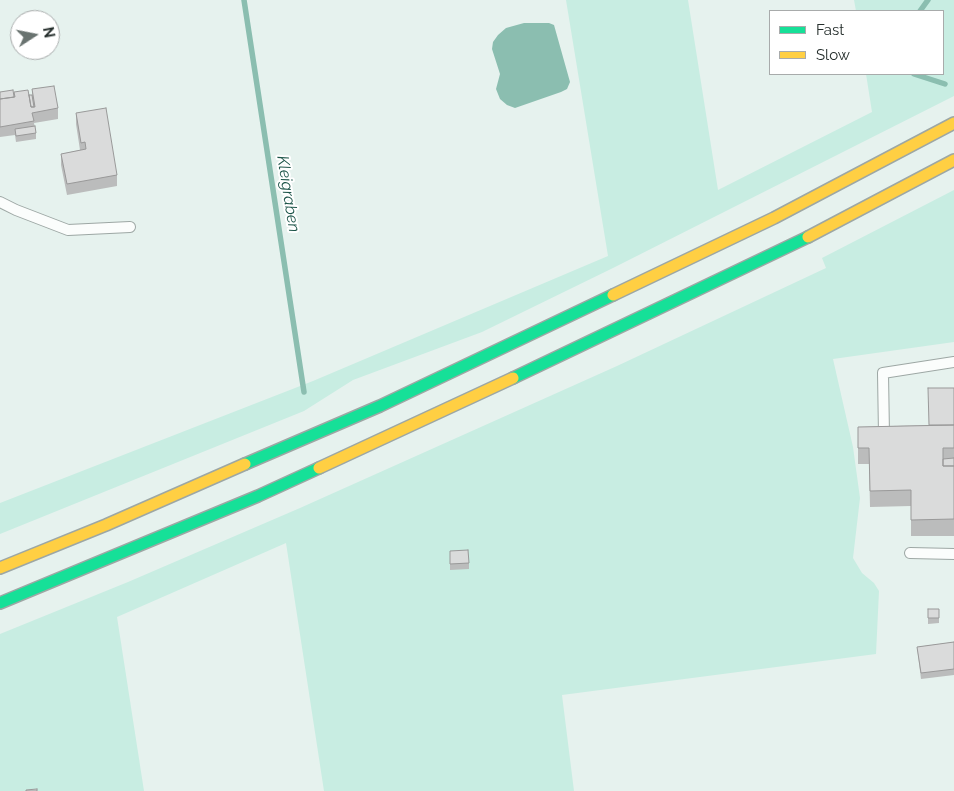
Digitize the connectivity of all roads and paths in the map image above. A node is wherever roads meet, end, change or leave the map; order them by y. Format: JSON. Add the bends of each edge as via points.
{"nodes":[{"id":1,"x":954,"y":123,"type":"edge"},
{"id":2,"x":954,"y":160,"type":"edge"},
{"id":3,"x":0,"y":202,"type":"edge"},
{"id":4,"x":130,"y":227,"type":"dead end"},
{"id":5,"x":954,"y":362,"type":"edge"},
{"id":6,"x":884,"y":435,"type":"edge"},
{"id":7,"x":910,"y":553,"type":"dead end"},
{"id":8,"x":954,"y":554,"type":"edge"},
{"id":9,"x":0,"y":568,"type":"edge"},
{"id":10,"x":0,"y":603,"type":"edge"}],
"edges":[{"from":1,"to":9,"type":"highway","via":[[774,218],[425,385],[246,465]]},
{"from":2,"to":10,"type":"highway","via":[[786,249],[392,435]]},
{"from":3,"to":4,"type":"lane","via":[[68,230]]},
{"from":5,"to":6,"type":"lane","via":[[883,373]]},
{"from":7,"to":8,"type":"lane"}]}
